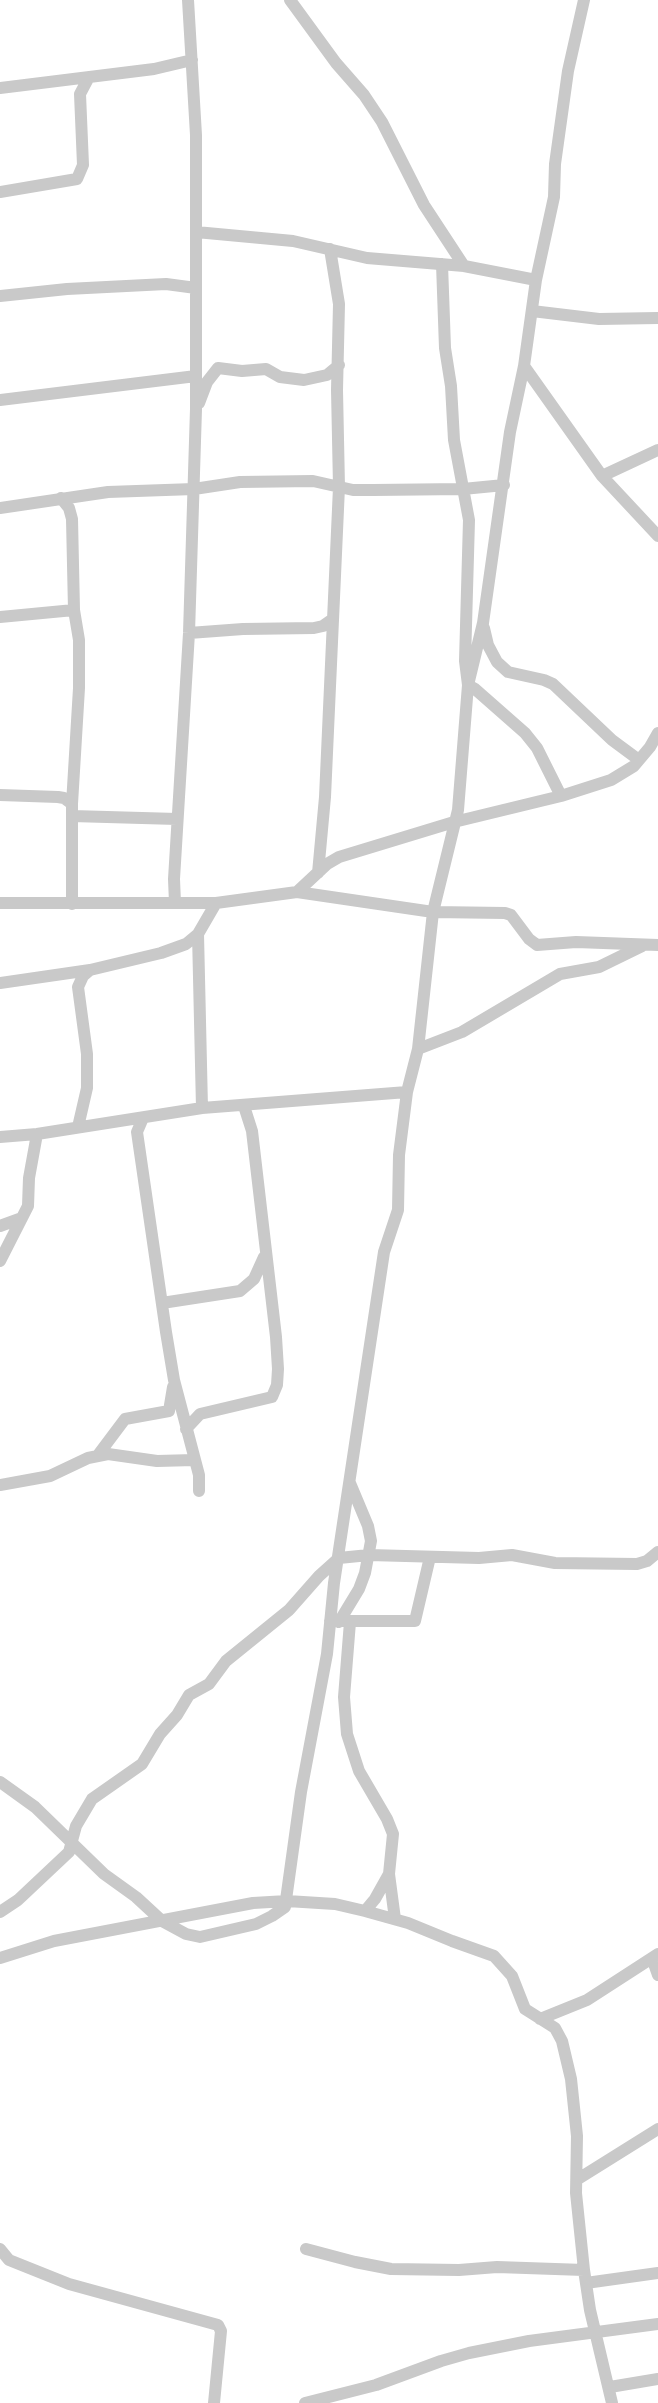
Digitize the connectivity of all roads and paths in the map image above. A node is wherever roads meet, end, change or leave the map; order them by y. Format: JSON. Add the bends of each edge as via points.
{"nodes":[{"id":1,"x":188,"y":0,"type":"edge"},
{"id":2,"x":290,"y":0,"type":"edge"},
{"id":3,"x":584,"y":0,"type":"edge"},
{"id":4,"x":192,"y":60,"type":"junction"},
{"id":5,"x":89,"y":77,"type":"junction"},
{"id":6,"x":0,"y":88,"type":"edge"},
{"id":7,"x":0,"y":192,"type":"edge"},
{"id":8,"x":196,"y":232,"type":"junction"},
{"id":9,"x":330,"y":249,"type":"junction"},
{"id":10,"x":442,"y":264,"type":"junction"},
{"id":11,"x":464,"y":266,"type":"junction"},
{"id":12,"x":536,"y":280,"type":"junction"},
{"id":13,"x":196,"y":288,"type":"junction"},
{"id":14,"x":0,"y":296,"type":"edge"},
{"id":15,"x":532,"y":311,"type":"junction"},
{"id":16,"x":658,"y":318,"type":"edge"},
{"id":17,"x":339,"y":365,"type":"junction"},
{"id":18,"x":524,"y":366,"type":"junction"},
{"id":19,"x":196,"y":376,"type":"junction"},
{"id":20,"x":0,"y":400,"type":"edge"},
{"id":21,"x":196,"y":409,"type":"junction"},
{"id":22,"x":658,"y":450,"type":"edge"},
{"id":23,"x":602,"y":476,"type":"junction"},
{"id":24,"x":504,"y":485,"type":"junction"},
{"id":25,"x":339,"y":487,"type":"junction"},
{"id":26,"x":194,"y":489,"type":"junction"},
{"id":27,"x":463,"y":489,"type":"junction"},
{"id":28,"x":61,"y":498,"type":"junction"},
{"id":29,"x":0,"y":508,"type":"edge"},
{"id":30,"x":658,"y":536,"type":"edge"},
{"id":31,"x":74,"y":610,"type":"junction"},
{"id":32,"x":0,"y":617,"type":"edge"},
{"id":33,"x":333,"y":619,"type":"junction"},
{"id":34,"x":483,"y":623,"type":"junction"},
{"id":35,"x":189,"y":634,"type":"junction"},
{"id":36,"x":468,"y":685,"type":"junction"},
{"id":37,"x":658,"y":734,"type":"edge"},
{"id":38,"x":639,"y":760,"type":"junction"},
{"id":39,"x":0,"y":794,"type":"edge"},
{"id":40,"x":561,"y":796,"type":"junction"},
{"id":41,"x":72,"y":810,"type":"junction"},
{"id":42,"x":177,"y":819,"type":"junction"},
{"id":43,"x":454,"y":822,"type":"junction"},
{"id":44,"x":318,"y":873,"type":"junction"},
{"id":45,"x":297,"y":892,"type":"junction"},
{"id":46,"x":0,"y":903,"type":"edge"},
{"id":47,"x":174,"y":903,"type":"junction"},
{"id":48,"x":216,"y":903,"type":"junction"},
{"id":49,"x":72,"y":904,"type":"junction"},
{"id":50,"x":433,"y":912,"type":"junction"},
{"id":51,"x":198,"y":934,"type":"junction"},
{"id":52,"x":644,"y":945,"type":"junction"},
{"id":53,"x":658,"y":945,"type":"edge"},
{"id":54,"x":90,"y":970,"type":"junction"},
{"id":55,"x":0,"y":982,"type":"edge"},
{"id":56,"x":418,"y":1049,"type":"junction"},
{"id":57,"x":407,"y":1092,"type":"junction"},
{"id":58,"x":244,"y":1106,"type":"junction"},
{"id":59,"x":84,"y":1108,"type":"junction"},
{"id":60,"x":202,"y":1108,"type":"junction"},
{"id":61,"x":143,"y":1118,"type":"junction"},
{"id":62,"x":126,"y":1120,"type":"junction"},
{"id":63,"x":104,"y":1124,"type":"junction"},
{"id":64,"x":78,"y":1127,"type":"junction"},
{"id":65,"x":137,"y":1132,"type":"junction"},
{"id":66,"x":37,"y":1134,"type":"junction"},
{"id":67,"x":0,"y":1137,"type":"edge"},
{"id":68,"x":22,"y":1218,"type":"junction"},
{"id":69,"x":0,"y":1226,"type":"edge"},
{"id":70,"x":265,"y":1254,"type":"junction"},
{"id":71,"x":0,"y":1261,"type":"edge"},
{"id":72,"x":162,"y":1304,"type":"junction"},
{"id":73,"x":174,"y":1380,"type":"junction"},
{"id":74,"x":186,"y":1429,"type":"junction"},
{"id":75,"x":98,"y":1455,"type":"junction"},
{"id":76,"x":194,"y":1460,"type":"junction"},
{"id":77,"x":350,"y":1483,"type":"junction"},
{"id":78,"x":0,"y":1485,"type":"edge"},
{"id":79,"x":199,"y":1492,"type":"dead end"},
{"id":80,"x":658,"y":1552,"type":"edge"},
{"id":81,"x":368,"y":1555,"type":"junction"},
{"id":82,"x":430,"y":1557,"type":"junction"},
{"id":83,"x":339,"y":1558,"type":"junction"},
{"id":84,"x":340,"y":1622,"type":"junction"},
{"id":85,"x":0,"y":1782,"type":"edge"},
{"id":86,"x":0,"y":1793,"type":"edge"},
{"id":87,"x":17,"y":1795,"type":"junction"},
{"id":88,"x":72,"y":1845,"type":"junction"},
{"id":89,"x":389,"y":1874,"type":"junction"},
{"id":90,"x":287,"y":1901,"type":"junction"},
{"id":91,"x":365,"y":1911,"type":"junction"},
{"id":92,"x":0,"y":1912,"type":"edge"},
{"id":93,"x":395,"y":1919,"type":"junction"},
{"id":94,"x":162,"y":1922,"type":"junction"},
{"id":95,"x":655,"y":1956,"type":"edge"},
{"id":96,"x":0,"y":1958,"type":"edge"},
{"id":97,"x":658,"y":1976,"type":"edge"},
{"id":98,"x":540,"y":2019,"type":"junction"},
{"id":99,"x":658,"y":2129,"type":"edge"},
{"id":100,"x":578,"y":2179,"type":"junction"},
{"id":101,"x":0,"y":2249,"type":"edge"},
{"id":102,"x":306,"y":2249,"type":"dead end"},
{"id":103,"x":658,"y":2273,"type":"edge"},
{"id":104,"x":585,"y":2277,"type":"junction"},
{"id":105,"x":658,"y":2324,"type":"edge"},
{"id":106,"x":596,"y":2333,"type":"junction"},
{"id":107,"x":658,"y":2379,"type":"edge"},
{"id":108,"x":630,"y":2384,"type":"junction"},
{"id":109,"x":610,"y":2387,"type":"junction"},
{"id":110,"x":214,"y":2403,"type":"edge"},
{"id":111,"x":305,"y":2403,"type":"edge"},
{"id":112,"x":613,"y":2403,"type":"edge"}],
"edges":[{"from":1,"to":4,"type":"street"},
{"from":2,"to":11,"type":"street","via":[[382,122],[424,205]]},
{"from":3,"to":12,"type":"street","via":[[568,71],[555,164],[554,197]]},
{"from":4,"to":5,"type":"street","via":[[154,69]]},
{"from":4,"to":8,"type":"street"},
{"from":5,"to":6,"type":"street"},
{"from":5,"to":7,"type":"street","via":[[80,94],[83,165],[76,179]]},
{"from":8,"to":9,"type":"street","via":[[285,240]]},
{"from":8,"to":13,"type":"street"},
{"from":9,"to":10,"type":"street","via":[[367,258]]},
{"from":9,"to":17,"type":"street","via":[[339,304]]},
{"from":10,"to":11,"type":"street"},
{"from":10,"to":27,"type":"street","via":[[454,440]]},
{"from":11,"to":12,"type":"street"},
{"from":12,"to":15,"type":"street"},
{"from":13,"to":14,"type":"street","via":[[166,284]]},
{"from":13,"to":19,"type":"street"},
{"from":15,"to":16,"type":"street","via":[[599,318]]},
{"from":15,"to":18,"type":"street"},
{"from":17,"to":21,"type":"street","via":[[327,375],[304,380],[280,377],[266,369],[218,368],[207,382]]},
{"from":17,"to":25,"type":"street","via":[[336,390]]},
{"from":18,"to":23,"type":"street"},
{"from":18,"to":24,"type":"street","via":[[510,432]]},
{"from":19,"to":20,"type":"street"},
{"from":19,"to":21,"type":"street"},
{"from":21,"to":26,"type":"street"},
{"from":22,"to":23,"type":"street"},
{"from":23,"to":30,"type":"street"},
{"from":24,"to":27,"type":"street"},
{"from":24,"to":34,"type":"street","via":[[494,534]]},
{"from":25,"to":26,"type":"street","via":[[313,482],[240,482]]},
{"from":25,"to":27,"type":"street"},
{"from":25,"to":33,"type":"street"},
{"from":26,"to":28,"type":"street","via":[[132,490]]},
{"from":26,"to":35,"type":"street"},
{"from":27,"to":36,"type":"street","via":[[469,520],[465,661]]},
{"from":28,"to":29,"type":"street"},
{"from":28,"to":31,"type":"street","via":[[72,519]]},
{"from":31,"to":32,"type":"street"},
{"from":31,"to":41,"type":"street","via":[[79,640],[79,688]]},
{"from":33,"to":35,"type":"street","via":[[314,628]]},
{"from":33,"to":44,"type":"street","via":[[325,798]]},
{"from":34,"to":36,"type":"street"},
{"from":34,"to":38,"type":"street","via":[[488,645],[497,662],[508,672],[553,684],[612,740]]},
{"from":35,"to":42,"type":"street"},
{"from":36,"to":40,"type":"street","via":[[525,733],[537,748]]},
{"from":36,"to":43,"type":"street","via":[[460,792]]},
{"from":37,"to":38,"type":"street"},
{"from":38,"to":40,"type":"street","via":[[626,773]]},
{"from":39,"to":41,"type":"street","via":[[58,797]]},
{"from":40,"to":43,"type":"street"},
{"from":41,"to":42,"type":"street"},
{"from":41,"to":49,"type":"street"},
{"from":42,"to":47,"type":"street"},
{"from":43,"to":44,"type":"street","via":[[339,857]]},
{"from":43,"to":50,"type":"street"},
{"from":44,"to":45,"type":"street"},
{"from":45,"to":48,"type":"street"},
{"from":45,"to":50,"type":"street"},
{"from":46,"to":49,"type":"street"},
{"from":47,"to":48,"type":"street"},
{"from":47,"to":49,"type":"street"},
{"from":48,"to":51,"type":"street"},
{"from":50,"to":52,"type":"street","via":[[505,913],[511,915],[537,945],[576,942]]},
{"from":50,"to":56,"type":"street"},
{"from":51,"to":54,"type":"street","via":[[186,944],[161,953]]},
{"from":51,"to":60,"type":"street"},
{"from":52,"to":53,"type":"street"},
{"from":52,"to":56,"type":"street","via":[[599,967],[560,974],[462,1032]]},
{"from":54,"to":55,"type":"street"},
{"from":54,"to":59,"type":"street","via":[[78,987],[87,1054]]},
{"from":56,"to":57,"type":"street"},
{"from":57,"to":58,"type":"street"},
{"from":57,"to":77,"type":"street","via":[[399,1155],[398,1210],[384,1252]]},
{"from":58,"to":60,"type":"street"},
{"from":58,"to":70,"type":"street","via":[[252,1131]]},
{"from":59,"to":63,"type":"street"},
{"from":59,"to":64,"type":"street"},
{"from":60,"to":61,"type":"street"},
{"from":61,"to":62,"type":"street"},
{"from":61,"to":65,"type":"street"},
{"from":62,"to":63,"type":"street"},
{"from":62,"to":65,"type":"street"},
{"from":63,"to":64,"type":"street"},
{"from":64,"to":66,"type":"street"},
{"from":65,"to":72,"type":"street"},
{"from":66,"to":67,"type":"street"},
{"from":66,"to":68,"type":"street","via":[[28,1206]]},
{"from":68,"to":69,"type":"street"},
{"from":68,"to":71,"type":"street"},
{"from":70,"to":72,"type":"street","via":[[254,1279],[240,1290]]},
{"from":70,"to":74,"type":"street","via":[[278,1369],[275,1393],[268,1399],[200,1414]]},
{"from":72,"to":73,"type":"street"},
{"from":73,"to":74,"type":"street"},
{"from":73,"to":75,"type":"street","via":[[169,1411],[125,1419]]},
{"from":74,"to":76,"type":"street"},
{"from":75,"to":76,"type":"street","via":[[116,1454],[157,1461]]},
{"from":75,"to":78,"type":"street","via":[[50,1476]]},
{"from":76,"to":79,"type":"street","via":[[199,1475]]},
{"from":77,"to":81,"type":"street","via":[[371,1534]]},
{"from":77,"to":83,"type":"street"},
{"from":80,"to":82,"type":"street","via":[[637,1564],[555,1563],[512,1555]]},
{"from":81,"to":82,"type":"street"},
{"from":81,"to":83,"type":"street"},
{"from":81,"to":84,"type":"street","via":[[359,1588]]},
{"from":82,"to":84,"type":"street","via":[[415,1621]]},
{"from":83,"to":84,"type":"street"},
{"from":83,"to":88,"type":"street","via":[[289,1610],[226,1661],[209,1684],[189,1695],[142,1764],[96,1794],[79,1820]]},
{"from":84,"to":89,"type":"street","via":[[347,1734],[359,1771],[391,1827],[394,1843]]},
{"from":84,"to":90,"type":"street","via":[[326,1654],[301,1792]]},
{"from":85,"to":87,"type":"street"},
{"from":86,"to":87,"type":"street"},
{"from":87,"to":88,"type":"street"},
{"from":88,"to":92,"type":"street","via":[[58,1863]]},
{"from":88,"to":94,"type":"street"},
{"from":89,"to":91,"type":"street","via":[[376,1899]]},
{"from":89,"to":93,"type":"street"},
{"from":90,"to":91,"type":"street","via":[[335,1904]]},
{"from":90,"to":94,"type":"street","via":[[253,1904]]},
{"from":90,"to":94,"type":"street","via":[[285,1907],[265,1920],[200,1937]]},
{"from":91,"to":93,"type":"street"},
{"from":93,"to":98,"type":"street","via":[[494,1956],[512,1976],[525,2009]]},
{"from":94,"to":96,"type":"street","via":[[35,1945]]},
{"from":95,"to":97,"type":"street"},
{"from":95,"to":98,"type":"street","via":[[587,2000]]},
{"from":98,"to":100,"type":"street","via":[[558,2030],[571,2079]]},
{"from":99,"to":100,"type":"street"},
{"from":100,"to":104,"type":"street","via":[[576,2193]]},
{"from":101,"to":110,"type":"street","via":[[9,2260],[69,2284],[218,2325],[221,2330]]},
{"from":102,"to":104,"type":"street","via":[[391,2269],[497,2267]]},
{"from":103,"to":104,"type":"street"},
{"from":104,"to":106,"type":"street"},
{"from":105,"to":106,"type":"street"},
{"from":106,"to":109,"type":"street"},
{"from":106,"to":111,"type":"street","via":[[529,2341],[469,2353],[376,2385]]},
{"from":107,"to":108,"type":"street"},
{"from":108,"to":109,"type":"street"},
{"from":108,"to":112,"type":"street"},
{"from":109,"to":112,"type":"street"}]}
